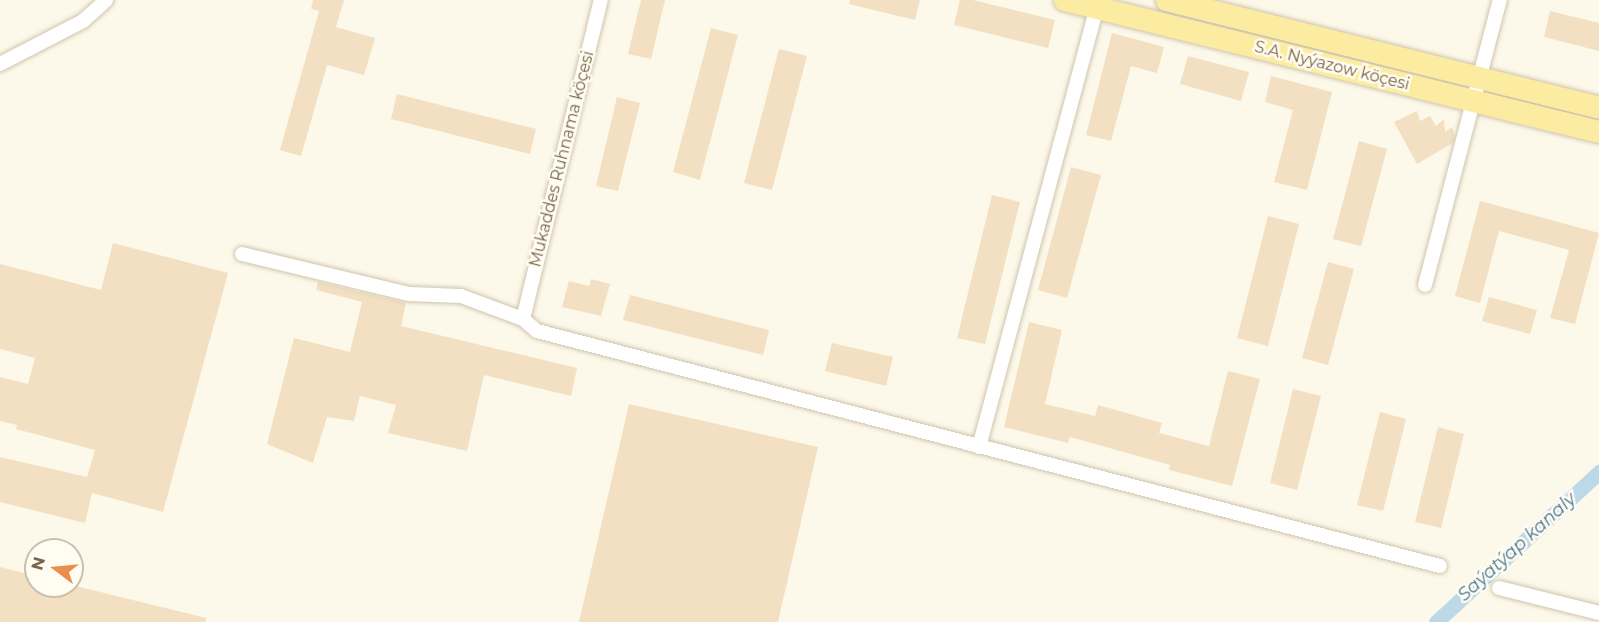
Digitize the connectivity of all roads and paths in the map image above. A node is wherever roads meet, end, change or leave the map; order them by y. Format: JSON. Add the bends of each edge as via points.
{"nodes":[{"id":1,"x":106,"y":0,"type":"edge"},
{"id":2,"x":601,"y":0,"type":"edge"},
{"id":3,"x":1065,"y":0,"type":"edge"},
{"id":4,"x":1167,"y":0,"type":"edge"},
{"id":5,"x":1500,"y":0,"type":"edge"},
{"id":6,"x":1096,"y":8,"type":"junction"},
{"id":7,"x":0,"y":64,"type":"edge"},
{"id":8,"x":1479,"y":78,"type":"junction"},
{"id":9,"x":1473,"y":101,"type":"junction"},
{"id":10,"x":1599,"y":108,"type":"edge"},
{"id":11,"x":1599,"y":132,"type":"edge"},
{"id":12,"x":242,"y":254,"type":"dead end"},
{"id":13,"x":1425,"y":285,"type":"dead end"},
{"id":14,"x":524,"y":319,"type":"junction"},
{"id":15,"x":979,"y":447,"type":"junction"},
{"id":16,"x":1440,"y":566,"type":"dead end"},
{"id":17,"x":1498,"y":588,"type":"dead end"},
{"id":18,"x":1599,"y":613,"type":"edge"}],
"edges":[{"from":1,"to":7,"type":"street","via":[[83,21]]},
{"from":2,"to":14,"type":"street","name":"Mukaddes Ruhnama köçesi"},
{"from":3,"to":6,"type":"main road","name":"S.A. Nyýazow köçesi"},
{"from":4,"to":8,"type":"main road","name":"S.A. Nyýazow köçesi"},
{"from":5,"to":8,"type":"street"},
{"from":6,"to":9,"type":"main road","name":"S.A. Nyýazow köçesi"},
{"from":6,"to":15,"type":"street"},
{"from":8,"to":9,"type":"street"},
{"from":8,"to":10,"type":"main road","name":"S.A. Nyýazow köçesi"},
{"from":9,"to":11,"type":"main road","name":"S.A. Nyýazow köçesi"},
{"from":9,"to":13,"type":"street"},
{"from":12,"to":14,"type":"street","via":[[409,294],[461,296]]},
{"from":14,"to":15,"type":"street","via":[[537,331]]},
{"from":15,"to":16,"type":"street"},
{"from":17,"to":18,"type":"street"}]}
